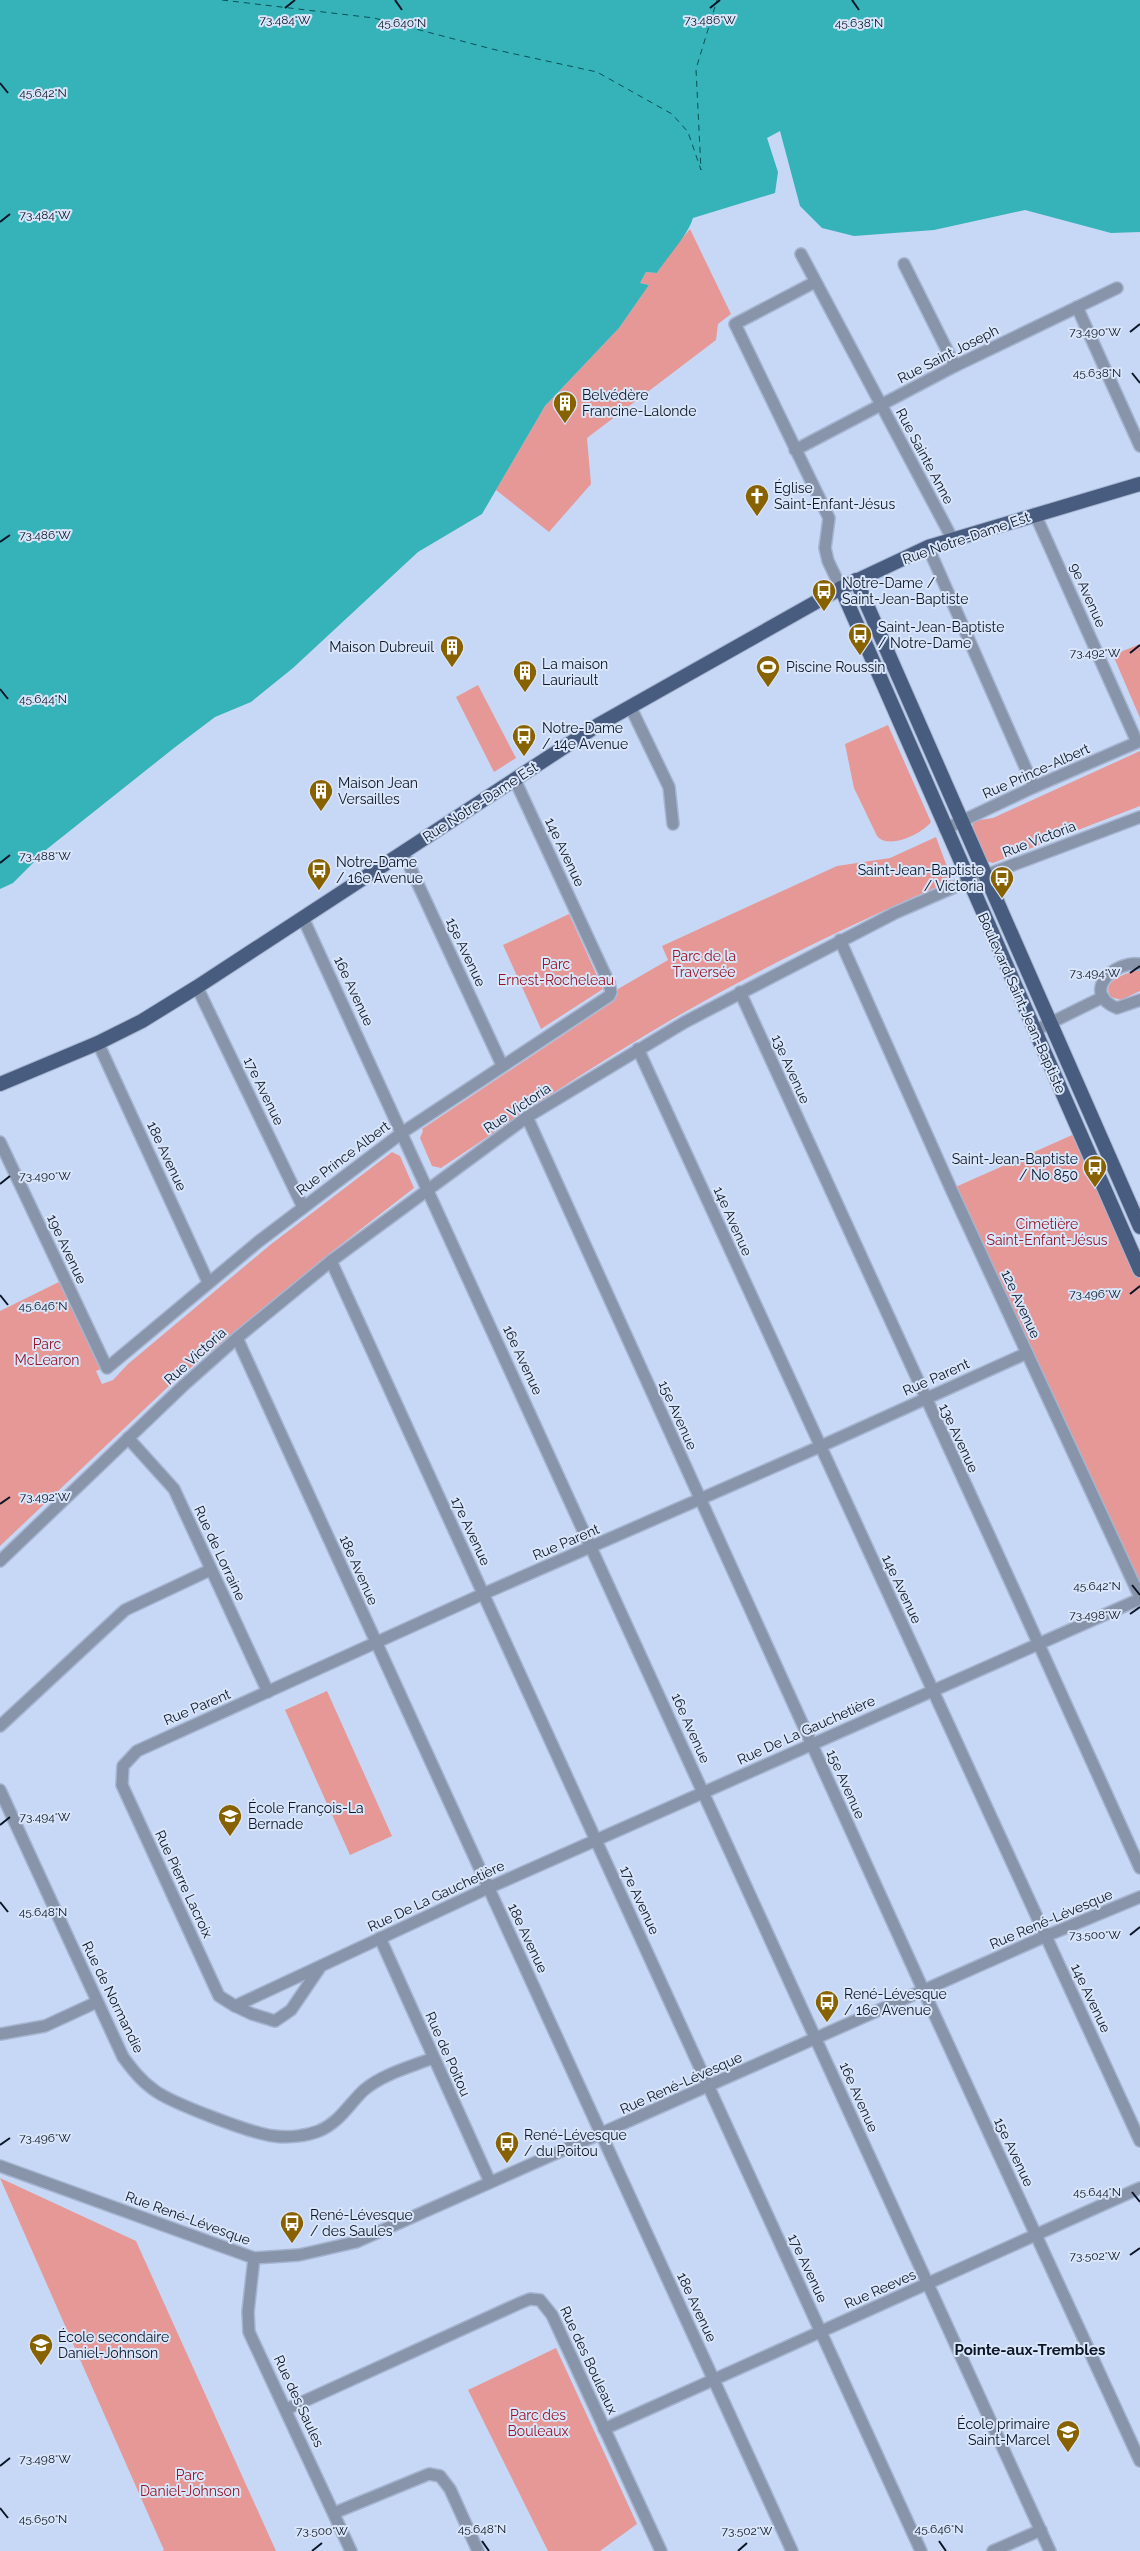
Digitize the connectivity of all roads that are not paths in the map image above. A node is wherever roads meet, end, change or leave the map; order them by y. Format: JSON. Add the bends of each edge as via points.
{"nodes":[{"id":1,"x":801,"y":254,"type":"dead end"},
{"id":2,"x":904,"y":264,"type":"dead end"},
{"id":3,"x":815,"y":282,"type":"junction"},
{"id":4,"x":1117,"y":288,"type":"dead end"},
{"id":5,"x":1078,"y":307,"type":"junction"},
{"id":6,"x":955,"y":366,"type":"junction"},
{"id":7,"x":881,"y":405,"type":"junction"},
{"id":8,"x":1140,"y":446,"type":"edge"},
{"id":9,"x":796,"y":450,"type":"junction"},
{"id":10,"x":1140,"y":484,"type":"edge"},
{"id":11,"x":1035,"y":514,"type":"junction"},
{"id":12,"x":953,"y":540,"type":"junction"},
{"id":13,"x":928,"y":547,"type":"junction"},
{"id":14,"x":856,"y":580,"type":"junction"},
{"id":15,"x":841,"y":588,"type":"junction"},
{"id":16,"x":630,"y":706,"type":"junction"},
{"id":17,"x":917,"y":717,"type":"junction"},
{"id":18,"x":900,"y":724,"type":"junction"},
{"id":19,"x":1138,"y":742,"type":"edge"},
{"id":20,"x":515,"y":780,"type":"junction"},
{"id":21,"x":1034,"y":787,"type":"junction"},
{"id":22,"x":1140,"y":817,"type":"edge"},
{"id":23,"x":962,"y":821,"type":"junction"},
{"id":24,"x":673,"y":824,"type":"dead end"},
{"id":25,"x":945,"y":829,"type":"junction"},
{"id":26,"x":403,"y":852,"type":"junction"},
{"id":27,"x":985,"y":875,"type":"junction"},
{"id":28,"x":968,"y":882,"type":"junction"},
{"id":29,"x":303,"y":918,"type":"junction"},
{"id":30,"x":840,"y":940,"type":"junction"},
{"id":31,"x":1140,"y":964,"type":"edge"},
{"id":32,"x":197,"y":987,"type":"junction"},
{"id":33,"x":612,"y":992,"type":"joint"},
{"id":34,"x":740,"y":992,"type":"junction"},
{"id":35,"x":1103,"y":997,"type":"junction"},
{"id":36,"x":1140,"y":1000,"type":"edge"},
{"id":37,"x":1050,"y":1022,"type":"junction"},
{"id":38,"x":1034,"y":1031,"type":"junction"},
{"id":39,"x":98,"y":1043,"type":"junction"},
{"id":40,"x":638,"y":1049,"type":"junction"},
{"id":41,"x":502,"y":1066,"type":"junction"},
{"id":42,"x":0,"y":1084,"type":"edge"},
{"id":43,"x":1079,"y":1088,"type":"junction"},
{"id":44,"x":1062,"y":1094,"type":"junction"},
{"id":45,"x":527,"y":1117,"type":"junction"},
{"id":46,"x":403,"y":1132,"type":"junction"},
{"id":47,"x":0,"y":1142,"type":"edge"},
{"id":48,"x":428,"y":1189,"type":"junction"},
{"id":49,"x":303,"y":1207,"type":"junction"},
{"id":50,"x":1140,"y":1227,"type":"edge"},
{"id":51,"x":331,"y":1261,"type":"junction"},
{"id":52,"x":1140,"y":1270,"type":"edge"},
{"id":53,"x":208,"y":1282,"type":"junction"},
{"id":54,"x":237,"y":1338,"type":"junction"},
{"id":55,"x":1027,"y":1353,"type":"junction"},
{"id":56,"x":107,"y":1368,"type":"joint"},
{"id":57,"x":925,"y":1399,"type":"junction"},
{"id":58,"x":128,"y":1438,"type":"junction"},
{"id":59,"x":819,"y":1447,"type":"junction"},
{"id":60,"x":700,"y":1499,"type":"junction"},
{"id":61,"x":592,"y":1547,"type":"junction"},
{"id":62,"x":0,"y":1561,"type":"edge"},
{"id":63,"x":210,"y":1570,"type":"junction"},
{"id":64,"x":483,"y":1594,"type":"junction"},
{"id":65,"x":1140,"y":1598,"type":"edge"},
{"id":66,"x":375,"y":1642,"type":"junction"},
{"id":67,"x":1039,"y":1643,"type":"junction"},
{"id":68,"x":932,"y":1690,"type":"junction"},
{"id":69,"x":268,"y":1692,"type":"junction"},
{"id":70,"x":0,"y":1726,"type":"edge"},
{"id":71,"x":811,"y":1744,"type":"junction"},
{"id":72,"x":123,"y":1766,"type":"joint"},
{"id":73,"x":0,"y":1790,"type":"edge"},
{"id":74,"x":704,"y":1793,"type":"junction"},
{"id":75,"x":596,"y":1840,"type":"junction"},
{"id":76,"x":1140,"y":1868,"type":"edge"},
{"id":77,"x":488,"y":1888,"type":"junction"},
{"id":78,"x":1140,"y":1897,"type":"edge"},
{"id":79,"x":1046,"y":1936,"type":"junction"},
{"id":80,"x":380,"y":1938,"type":"junction"},
{"id":81,"x":321,"y":1966,"type":"junction"},
{"id":82,"x":924,"y":1992,"type":"junction"},
{"id":83,"x":97,"y":2002,"type":"junction"},
{"id":84,"x":235,"y":2006,"type":"junction"},
{"id":85,"x":0,"y":2034,"type":"edge"},
{"id":86,"x":816,"y":2038,"type":"junction"},
{"id":87,"x":433,"y":2058,"type":"junction"},
{"id":88,"x":709,"y":2087,"type":"junction"},
{"id":89,"x":602,"y":2134,"type":"junction"},
{"id":90,"x":1140,"y":2141,"type":"edge"},
{"id":91,"x":0,"y":2166,"type":"edge"},
{"id":92,"x":490,"y":2182,"type":"junction"},
{"id":93,"x":1140,"y":2188,"type":"edge"},
{"id":94,"x":1035,"y":2234,"type":"junction"},
{"id":95,"x":254,"y":2258,"type":"junction"},
{"id":96,"x":927,"y":2284,"type":"junction"},
{"id":97,"x":821,"y":2332,"type":"junction"},
{"id":98,"x":714,"y":2380,"type":"junction"},
{"id":99,"x":287,"y":2409,"type":"junction"},
{"id":100,"x":604,"y":2429,"type":"junction"},
{"id":101,"x":1140,"y":2461,"type":"edge"},
{"id":102,"x":334,"y":2513,"type":"junction"},
{"id":103,"x":1041,"y":2530,"type":"junction"},
{"id":104,"x":351,"y":2551,"type":"edge"},
{"id":105,"x":478,"y":2551,"type":"edge"},
{"id":106,"x":661,"y":2551,"type":"edge"},
{"id":107,"x":792,"y":2551,"type":"edge"},
{"id":108,"x":921,"y":2551,"type":"edge"},
{"id":109,"x":994,"y":2551,"type":"edge"},
{"id":110,"x":1050,"y":2551,"type":"edge"}],
"edges":[{"from":1,"to":3,"type":"street","name":"Rue Sainte Anne"},
{"from":2,"to":6,"type":"street"},
{"from":3,"to":7,"type":"street","name":"Rue Sainte Anne"},
{"from":3,"to":9,"type":"street","name":"Boulevard Saint-Jean-Baptiste","via":[[735,324]]},
{"from":4,"to":5,"type":"street","name":"Rue Saint Joseph"},
{"from":5,"to":6,"type":"street","name":"Rue Saint Joseph"},
{"from":5,"to":8,"type":"street"},
{"from":6,"to":7,"type":"street","name":"Rue Saint Joseph"},
{"from":7,"to":9,"type":"street","name":"Rue Saint Joseph"},
{"from":7,"to":12,"type":"street","name":"Rue Sainte Anne"},
{"from":9,"to":15,"type":"street","name":"Boulevard Saint-Jean-Baptiste","via":[[829,518],[825,548]]},
{"from":10,"to":11,"type":"main road","name":"Rue Notre-Dame Est"},
{"from":11,"to":12,"type":"main road","name":"Rue Notre-Dame Est"},
{"from":11,"to":19,"type":"street","name":"9e Avenue"},
{"from":12,"to":13,"type":"main road","name":"Rue Notre-Dame Est"},
{"from":13,"to":14,"type":"main road","name":"Rue Notre-Dame Est"},
{"from":13,"to":21,"type":"street"},
{"from":14,"to":15,"type":"main road","name":"Rue Notre-Dame Est"},
{"from":14,"to":17,"type":"main road","name":"Boulevard Saint-Jean-Baptiste"},
{"from":15,"to":16,"type":"main road","name":"Rue Notre-Dame Est"},
{"from":15,"to":18,"type":"main road","name":"Boulevard Saint-Jean-Baptiste"},
{"from":16,"to":20,"type":"main road","name":"Rue Notre-Dame Est"},
{"from":16,"to":24,"type":"street","via":[[669,787]]},
{"from":17,"to":18,"type":"main road"},
{"from":17,"to":23,"type":"main road","name":"Boulevard Saint-Jean-Baptiste"},
{"from":18,"to":25,"type":"main road","name":"Boulevard Saint-Jean-Baptiste"},
{"from":19,"to":21,"type":"street","name":"Rue Prince-Albert"},
{"from":20,"to":26,"type":"main road","name":"Rue Notre-Dame Est"},
{"from":20,"to":33,"type":"street","name":"14e Avenue"},
{"from":21,"to":23,"type":"street","name":"Rue Prince-Albert"},
{"from":22,"to":27,"type":"street","name":"Rue Victoria"},
{"from":23,"to":25,"type":"street","name":"Rue Prince-Albert"},
{"from":23,"to":27,"type":"main road","name":"Boulevard Saint-Jean-Baptiste"},
{"from":25,"to":28,"type":"main road","name":"Boulevard Saint-Jean-Baptiste"},
{"from":26,"to":29,"type":"main road","name":"Rue Notre-Dame Est"},
{"from":26,"to":41,"type":"street","name":"15e Avenue"},
{"from":27,"to":28,"type":"street","name":"Rue Victoria"},
{"from":27,"to":37,"type":"main road","name":"Boulevard Saint-Jean-Baptiste"},
{"from":28,"to":30,"type":"street","name":"Rue Victoria"},
{"from":28,"to":38,"type":"main road","name":"Boulevard Saint-Jean-Baptiste"},
{"from":29,"to":32,"type":"main road","name":"Rue Notre-Dame Est"},
{"from":29,"to":46,"type":"street","name":"16e Avenue"},
{"from":30,"to":34,"type":"street","name":"Rue Victoria"},
{"from":30,"to":55,"type":"street","name":"12e Avenue"},
{"from":31,"to":35,"type":"street","via":[[1127,965],[1106,976],[1101,985]]},
{"from":32,"to":39,"type":"main road","name":"Rue Notre-Dame Est","via":[[142,1021]]},
{"from":32,"to":49,"type":"street","name":"17e Avenue"},
{"from":33,"to":41,"type":"street","name":"Rue Prince Albert"},
{"from":34,"to":40,"type":"street","name":"Rue Victoria"},
{"from":34,"to":57,"type":"street","name":"13e Avenue"},
{"from":35,"to":36,"type":"street","via":[[1117,1008]]},
{"from":35,"to":37,"type":"street"},
{"from":37,"to":38,"type":"street"},
{"from":37,"to":43,"type":"main road","name":"Boulevard Saint-Jean-Baptiste"},
{"from":38,"to":44,"type":"main road","name":"Boulevard Saint-Jean-Baptiste"},
{"from":39,"to":42,"type":"main road","name":"Rue Notre-Dame Est"},
{"from":39,"to":53,"type":"street","name":"18e Avenue"},
{"from":40,"to":45,"type":"street","name":"Rue Victoria"},
{"from":40,"to":59,"type":"street","name":"14e Avenue"},
{"from":41,"to":46,"type":"street","name":"Rue Prince Albert"},
{"from":43,"to":44,"type":"main road"},
{"from":43,"to":50,"type":"main road","name":"Boulevard Saint-Jean-Baptiste"},
{"from":44,"to":52,"type":"main road","name":"Boulevard Saint-Jean-Baptiste"},
{"from":45,"to":48,"type":"street","name":"Rue Victoria"},
{"from":45,"to":60,"type":"street","name":"15e Avenue"},
{"from":46,"to":48,"type":"street","name":"16e Avenue"},
{"from":46,"to":49,"type":"street","name":"Rue Prince Albert"},
{"from":47,"to":56,"type":"street","name":"19e Avenue"},
{"from":48,"to":51,"type":"street","name":"Rue Victoria"},
{"from":48,"to":61,"type":"street","name":"16e Avenue"},
{"from":49,"to":53,"type":"street","name":"Rue Prince Albert"},
{"from":51,"to":54,"type":"street","name":"Rue Victoria"},
{"from":51,"to":64,"type":"street","name":"17e Avenue"},
{"from":53,"to":56,"type":"street","name":"Rue Prince Albert"},
{"from":54,"to":58,"type":"street","name":"Rue Victoria"},
{"from":54,"to":66,"type":"street","name":"18e Avenue"},
{"from":55,"to":57,"type":"street","name":"Rue Parent"},
{"from":55,"to":65,"type":"street","name":"12e Avenue"},
{"from":57,"to":59,"type":"street","name":"Rue Parent"},
{"from":57,"to":67,"type":"street","name":"13e Avenue"},
{"from":58,"to":62,"type":"street","name":"Rue Victoria"},
{"from":58,"to":63,"type":"street","name":"Rue de Lorraine","via":[[174,1489]]},
{"from":59,"to":60,"type":"street","name":"Rue Parent"},
{"from":59,"to":68,"type":"street","name":"14e Avenue"},
{"from":60,"to":61,"type":"street","name":"Rue Parent"},
{"from":60,"to":71,"type":"street","name":"15e Avenue"},
{"from":61,"to":64,"type":"street","name":"Rue Parent"},
{"from":61,"to":74,"type":"street","name":"16e Avenue"},
{"from":63,"to":69,"type":"street","name":"Rue de Lorraine"},
{"from":63,"to":70,"type":"street","via":[[124,1610]]},
{"from":64,"to":66,"type":"street","name":"Rue Parent"},
{"from":64,"to":75,"type":"street","name":"17e Avenue"},
{"from":65,"to":67,"type":"street","name":"Rue De La Gauchetière"},
{"from":66,"to":69,"type":"street","name":"Rue Parent"},
{"from":66,"to":77,"type":"street","name":"18e Avenue"},
{"from":67,"to":68,"type":"street","name":"Rue De La Gauchetière"},
{"from":67,"to":76,"type":"street","name":"13e Avenue"},
{"from":68,"to":71,"type":"street","name":"Rue De La Gauchetière"},
{"from":68,"to":79,"type":"street","name":"14e Avenue"},
{"from":69,"to":72,"type":"street","name":"Rue Parent","via":[[148,1745]]},
{"from":71,"to":74,"type":"street","name":"Rue De La Gauchetière"},
{"from":71,"to":82,"type":"street","name":"15e Avenue"},
{"from":72,"to":84,"type":"street","name":"Rue Pierre Lacroix","via":[[122,1785],[126,1796],[210,1977],[219,1996]]},
{"from":73,"to":83,"type":"street","name":"Rue de Normandie"},
{"from":74,"to":75,"type":"street","name":"Rue De La Gauchetière"},
{"from":74,"to":86,"type":"street","name":"16e Avenue"},
{"from":75,"to":77,"type":"street","name":"Rue De La Gauchetière"},
{"from":75,"to":88,"type":"street","name":"17e Avenue"},
{"from":77,"to":80,"type":"street","name":"Rue De La Gauchetière"},
{"from":77,"to":89,"type":"street","name":"18e Avenue"},
{"from":78,"to":79,"type":"street","name":"Rue René-Lévesque"},
{"from":79,"to":82,"type":"street","name":"Rue René-Lévesque"},
{"from":79,"to":90,"type":"street","name":"14e Avenue"},
{"from":80,"to":81,"type":"street","name":"Rue De La Gauchetière"},
{"from":80,"to":87,"type":"street","name":"Rue de Poitou"},
{"from":81,"to":84,"type":"street","name":"Rue De La Gauchetière"},
{"from":81,"to":84,"type":"street","via":[[291,2010],[276,2021]]},
{"from":82,"to":86,"type":"street","name":"Rue René-Lévesque"},
{"from":82,"to":94,"type":"street","name":"15e Avenue"},
{"from":83,"to":85,"type":"street","via":[[45,2026]]},
{"from":83,"to":87,"type":"street","name":"Rue de Normandie","via":[[123,2057],[138,2077],[155,2091],[256,2133],[274,2136],[297,2136],[319,2131],[334,2122],[364,2091],[381,2079]]},
{"from":86,"to":88,"type":"street","name":"Rue René-Lévesque"},
{"from":86,"to":96,"type":"street","name":"16e Avenue"},
{"from":87,"to":92,"type":"street","name":"Rue de Poitou"},
{"from":88,"to":89,"type":"street","name":"Rue René-Lévesque"},
{"from":88,"to":97,"type":"street","name":"17e Avenue"},
{"from":89,"to":92,"type":"street","name":"Rue René-Lévesque"},
{"from":89,"to":98,"type":"street","name":"18e Avenue"},
{"from":91,"to":95,"type":"street","name":"Rue René-Lévesque"},
{"from":92,"to":95,"type":"street","name":"Rue René-Lévesque","via":[[356,2242],[299,2255]]},
{"from":93,"to":94,"type":"street","name":"Rue Reeves"},
{"from":94,"to":96,"type":"street","name":"Rue Reeves"},
{"from":94,"to":101,"type":"street","name":"15e Avenue"},
{"from":95,"to":99,"type":"street","name":"Rue des Saules","via":[[249,2332]]},
{"from":96,"to":97,"type":"street","name":"Rue Reeves"},
{"from":96,"to":103,"type":"street","name":"16e Avenue"},
{"from":97,"to":98,"type":"street","name":"Rue Reeves"},
{"from":97,"to":108,"type":"street","name":"17e Avenue"},
{"from":98,"to":100,"type":"street","name":"Rue Reeves"},
{"from":98,"to":107,"type":"street","name":"18e Avenue"},
{"from":99,"to":100,"type":"street","name":"Rue des Bouleaux","via":[[530,2299],[540,2300],[552,2315]]},
{"from":99,"to":102,"type":"street","name":"Rue des Saules"},
{"from":100,"to":106,"type":"street","name":"Rue des Bouleaux"},
{"from":102,"to":104,"type":"street","name":"Rue des Saules"},
{"from":102,"to":105,"type":"street","via":[[429,2474],[440,2476],[450,2489]]},
{"from":103,"to":109,"type":"street"},
{"from":103,"to":110,"type":"street","name":"16e Avenue"}]}
